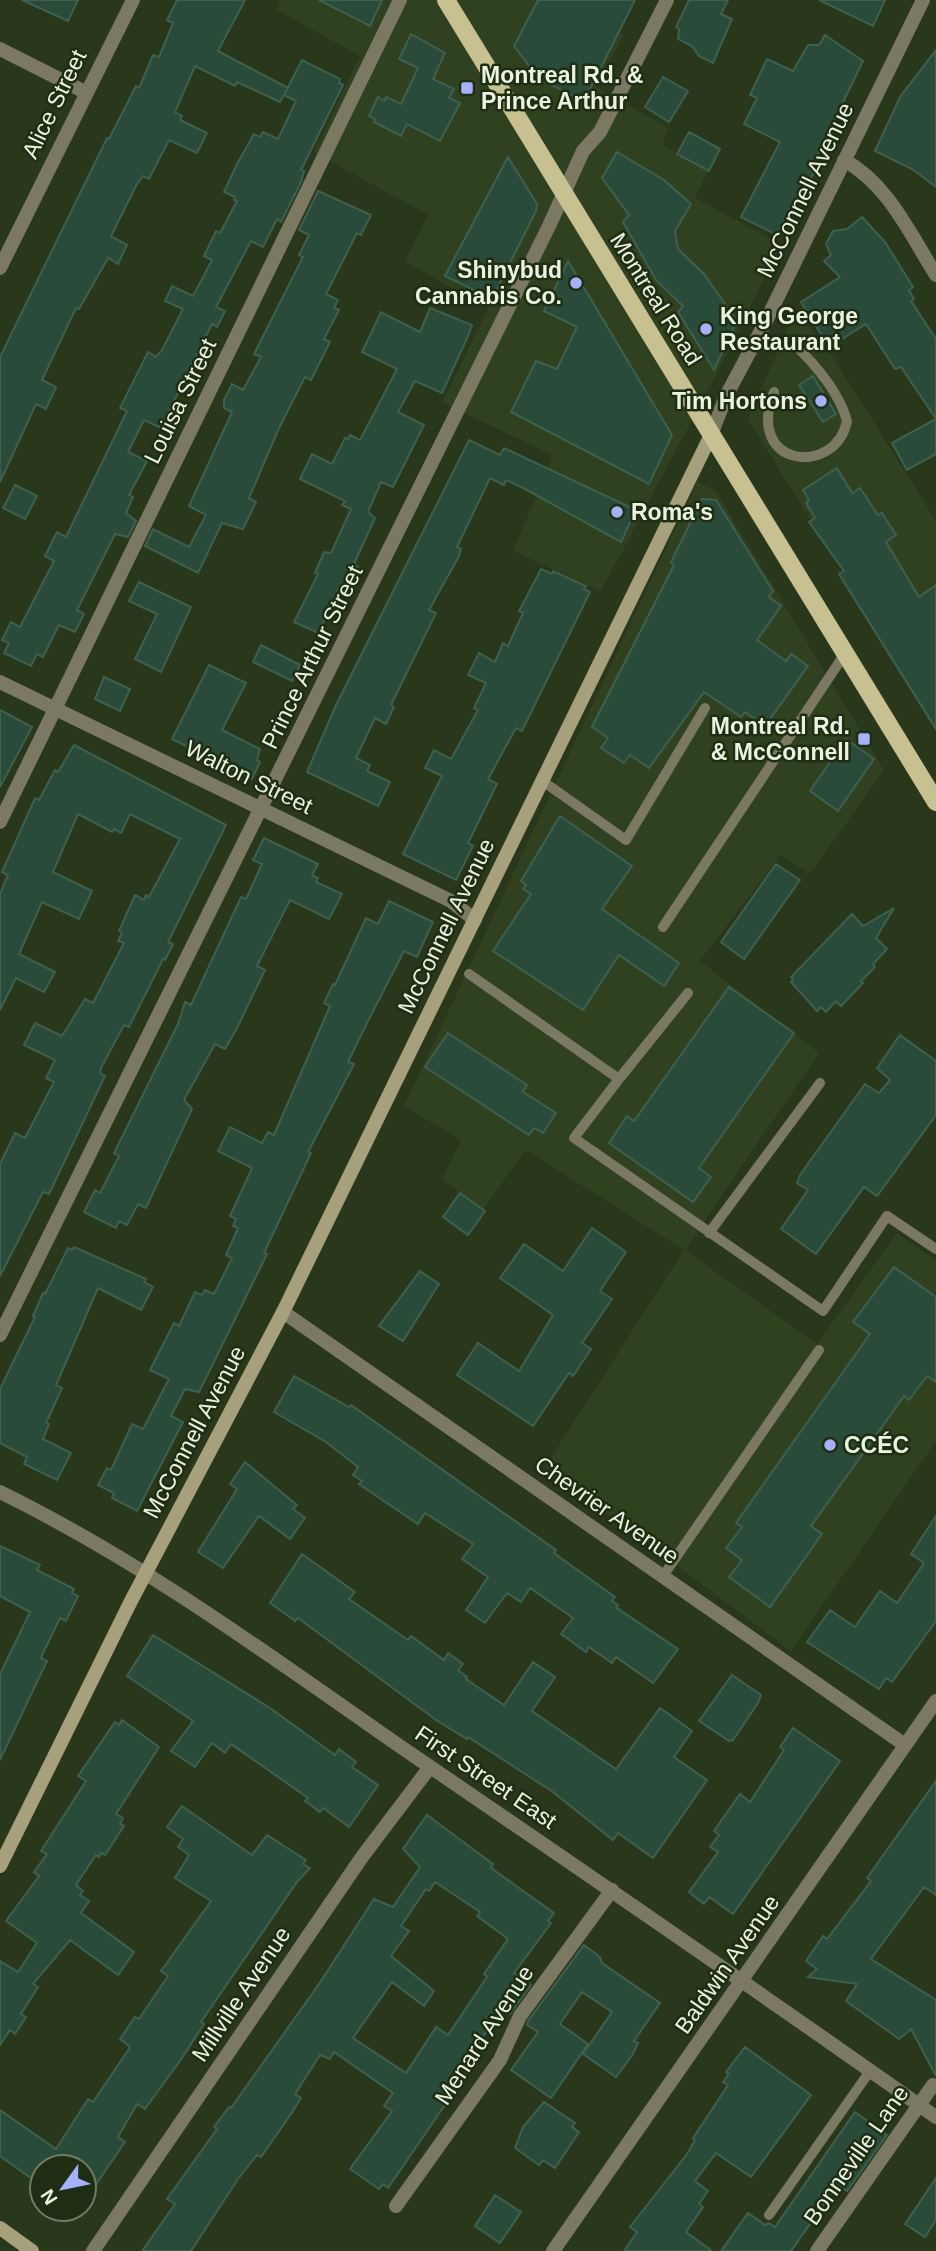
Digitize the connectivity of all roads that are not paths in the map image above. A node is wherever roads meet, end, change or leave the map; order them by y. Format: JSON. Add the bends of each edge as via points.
{"nodes":[{"id":1,"x":133,"y":0,"type":"edge"},
{"id":2,"x":400,"y":0,"type":"edge"},
{"id":3,"x":446,"y":0,"type":"edge"},
{"id":4,"x":667,"y":0,"type":"edge"},
{"id":5,"x":923,"y":0,"type":"edge"},
{"id":6,"x":0,"y":49,"type":"edge"},
{"id":7,"x":85,"y":92,"type":"junction"},
{"id":8,"x":844,"y":160,"type":"junction"},
{"id":9,"x":563,"y":194,"type":"junction"},
{"id":10,"x":0,"y":268,"type":"edge"},
{"id":11,"x":936,"y":275,"type":"edge"},
{"id":12,"x":791,"y":341,"type":"dead end"},
{"id":13,"x":774,"y":392,"type":"dead end"},
{"id":14,"x":711,"y":435,"type":"junction"},
{"id":15,"x":844,"y":654,"type":"junction"},
{"id":16,"x":0,"y":682,"type":"edge"},
{"id":17,"x":56,"y":708,"type":"junction"},
{"id":18,"x":705,"y":708,"type":"dead end"},
{"id":19,"x":541,"y":780,"type":"junction"},
{"id":20,"x":936,"y":802,"type":"edge"},
{"id":21,"x":263,"y":809,"type":"junction"},
{"id":22,"x":0,"y":822,"type":"edge"},
{"id":23,"x":475,"y":920,"type":"junction"},
{"id":24,"x":663,"y":927,"type":"dead end"},
{"id":25,"x":469,"y":974,"type":"dead end"},
{"id":26,"x":688,"y":993,"type":"dead end"},
{"id":27,"x":619,"y":1079,"type":"junction"},
{"id":28,"x":820,"y":1083,"type":"dead end"},
{"id":29,"x":709,"y":1233,"type":"junction"},
{"id":30,"x":935,"y":1247,"type":"edge"},
{"id":31,"x":283,"y":1312,"type":"junction"},
{"id":32,"x":0,"y":1335,"type":"edge"},
{"id":33,"x":819,"y":1350,"type":"dead end"},
{"id":34,"x":0,"y":1492,"type":"edge"},
{"id":35,"x":146,"y":1572,"type":"junction"},
{"id":36,"x":663,"y":1576,"type":"junction"},
{"id":37,"x":936,"y":1701,"type":"edge"},
{"id":38,"x":905,"y":1745,"type":"junction"},
{"id":39,"x":430,"y":1766,"type":"junction"},
{"id":40,"x":0,"y":1866,"type":"edge"},
{"id":41,"x":612,"y":1890,"type":"junction"},
{"id":42,"x":743,"y":1981,"type":"junction"},
{"id":43,"x":870,"y":2071,"type":"junction"},
{"id":44,"x":933,"y":2085,"type":"dead end"},
{"id":45,"x":918,"y":2105,"type":"junction"},
{"id":46,"x":936,"y":2118,"type":"edge"},
{"id":47,"x":396,"y":2206,"type":"dead end"},
{"id":48,"x":769,"y":2215,"type":"dead end"},
{"id":49,"x":0,"y":2228,"type":"edge"},
{"id":50,"x":32,"y":2251,"type":"edge"},
{"id":51,"x":93,"y":2251,"type":"edge"},
{"id":52,"x":553,"y":2251,"type":"edge"},
{"id":53,"x":817,"y":2251,"type":"edge"}],
"edges":[{"from":1,"to":7,"type":"street","name":"Alice Street"},
{"from":2,"to":17,"type":"street","name":"Louisa Street"},
{"from":3,"to":9,"type":"main road","name":"Montreal Road"},
{"from":4,"to":9,"type":"street","name":"Prince Arthur Street"},
{"from":5,"to":8,"type":"street","name":"McConnell Avenue"},
{"from":6,"to":7,"type":"street"},
{"from":7,"to":10,"type":"street","name":"Alice Street"},
{"from":8,"to":11,"type":"street","via":[[878,185]]},
{"from":8,"to":14,"type":"street","name":"McConnell Avenue"},
{"from":9,"to":14,"type":"main road","name":"Montreal Road"},
{"from":9,"to":21,"type":"street","name":"Prince Arthur Street"},
{"from":12,"to":13,"type":"lane","via":[[841,404],[847,421],[841,438],[803,458],[784,453],[772,438],[767,417]]},
{"from":14,"to":15,"type":"main road","name":"Montreal Road"},
{"from":14,"to":19,"type":"main road","name":"McConnell Avenue"},
{"from":15,"to":20,"type":"main road","name":"Montreal Road"},
{"from":15,"to":24,"type":"lane"},
{"from":16,"to":17,"type":"street","name":"Walton Street"},
{"from":17,"to":21,"type":"street","name":"Walton Street"},
{"from":17,"to":22,"type":"street","name":"Louisa Street"},
{"from":18,"to":19,"type":"lane","via":[[626,840]]},
{"from":19,"to":23,"type":"main road","name":"McConnell Avenue"},
{"from":21,"to":23,"type":"street","name":"Walton Street","via":[[451,901]]},
{"from":21,"to":32,"type":"street","name":"Prince Arthur Street"},
{"from":23,"to":31,"type":"main road","name":"McConnell Avenue"},
{"from":25,"to":27,"type":"lane"},
{"from":26,"to":27,"type":"lane"},
{"from":27,"to":29,"type":"lane","via":[[574,1138]]},
{"from":28,"to":29,"type":"lane"},
{"from":29,"to":30,"type":"lane","via":[[823,1311],[887,1216]]},
{"from":31,"to":35,"type":"main road","name":"McConnell Avenue"},
{"from":31,"to":36,"type":"street","name":"Chevrier Avenue"},
{"from":33,"to":36,"type":"lane"},
{"from":34,"to":35,"type":"street","name":"First Street East"},
{"from":35,"to":39,"type":"street","name":"First Street East"},
{"from":35,"to":40,"type":"main road","name":"McConnell Avenue"},
{"from":36,"to":38,"type":"street","name":"Chevrier Avenue"},
{"from":37,"to":38,"type":"street","name":"Baldwin Avenue"},
{"from":38,"to":42,"type":"street","name":"Baldwin Avenue"},
{"from":39,"to":41,"type":"street","name":"First Street East"},
{"from":39,"to":51,"type":"street","name":"Millville Avenue","via":[[362,1857]]},
{"from":41,"to":42,"type":"street","name":"First Street East"},
{"from":41,"to":47,"type":"street","name":"Menard Avenue","via":[[520,2016],[500,2060]]},
{"from":42,"to":43,"type":"street","name":"First Street East"},
{"from":42,"to":52,"type":"street","name":"Baldwin Avenue"},
{"from":43,"to":45,"type":"street","name":"First Street East"},
{"from":43,"to":48,"type":"lane"},
{"from":44,"to":45,"type":"street","name":"Bonneville Lane"},
{"from":45,"to":46,"type":"street","name":"First Street East"},
{"from":45,"to":53,"type":"street","name":"Bonneville Lane"},
{"from":49,"to":50,"type":"main road"}]}
